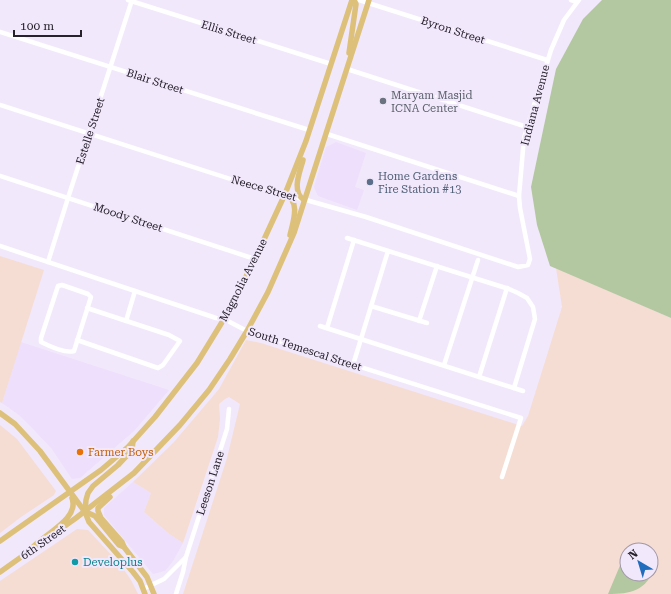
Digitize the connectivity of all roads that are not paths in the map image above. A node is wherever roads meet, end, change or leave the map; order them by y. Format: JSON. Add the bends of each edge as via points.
{"nodes":[{"id":1,"x":131,"y":0,"type":"edge"},
{"id":2,"x":353,"y":0,"type":"edge"},
{"id":3,"x":358,"y":0,"type":"edge"},
{"id":4,"x":571,"y":0,"type":"edge"},
{"id":5,"x":367,"y":1,"type":"edge"},
{"id":6,"x":578,"y":1,"type":"edge"},
{"id":7,"x":0,"y":32,"type":"edge"},
{"id":8,"x":547,"y":60,"type":"junction"},
{"id":9,"x":331,"y":64,"type":"junction"},
{"id":10,"x":111,"y":67,"type":"junction"},
{"id":11,"x":347,"y":69,"type":"junction"},
{"id":12,"x":0,"y":105,"type":"edge"},
{"id":13,"x":527,"y":127,"type":"junction"},
{"id":14,"x":309,"y":130,"type":"junction"},
{"id":15,"x":89,"y":134,"type":"junction"},
{"id":16,"x":326,"y":134,"type":"junction"},
{"id":17,"x":306,"y":141,"type":"junction"},
{"id":18,"x":0,"y":176,"type":"edge"},
{"id":19,"x":285,"y":194,"type":"junction"},
{"id":20,"x":519,"y":196,"type":"junction"},
{"id":21,"x":68,"y":198,"type":"junction"},
{"id":22,"x":304,"y":200,"type":"junction"},
{"id":23,"x":347,"y":238,"type":"dead end"},
{"id":24,"x":354,"y":240,"type":"junction"},
{"id":25,"x":0,"y":246,"type":"edge"},
{"id":26,"x":288,"y":248,"type":"junction"},
{"id":27,"x":388,"y":251,"type":"junction"},
{"id":28,"x":255,"y":259,"type":"junction"},
{"id":29,"x":478,"y":260,"type":"dead end"},
{"id":30,"x":48,"y":262,"type":"junction"},
{"id":31,"x":528,"y":265,"type":"joint"},
{"id":32,"x":437,"y":266,"type":"junction"},
{"id":33,"x":471,"y":277,"type":"junction"},
{"id":34,"x":507,"y":288,"type":"junction"},
{"id":35,"x":135,"y":291,"type":"junction"},
{"id":36,"x":371,"y":306,"type":"junction"},
{"id":37,"x":88,"y":308,"type":"junction"},
{"id":38,"x":224,"y":319,"type":"junction"},
{"id":39,"x":126,"y":321,"type":"junction"},
{"id":40,"x":419,"y":321,"type":"junction"},
{"id":41,"x":427,"y":323,"type":"dead end"},
{"id":42,"x":320,"y":326,"type":"dead end"},
{"id":43,"x":327,"y":328,"type":"junction"},
{"id":44,"x":247,"y":331,"type":"junction"},
{"id":45,"x":361,"y":339,"type":"junction"},
{"id":46,"x":77,"y":340,"type":"junction"},
{"id":47,"x":353,"y":365,"type":"junction"},
{"id":48,"x":444,"y":365,"type":"junction"},
{"id":49,"x":479,"y":377,"type":"junction"},
{"id":50,"x":514,"y":388,"type":"junction"},
{"id":51,"x":523,"y":391,"type":"dead end"},
{"id":52,"x":229,"y":409,"type":"dead end"},
{"id":53,"x":0,"y":413,"type":"edge"},
{"id":54,"x":134,"y":441,"type":"junction"},
{"id":55,"x":502,"y":477,"type":"dead end"},
{"id":56,"x":124,"y":482,"type":"junction"},
{"id":57,"x":70,"y":492,"type":"junction"},
{"id":58,"x":86,"y":512,"type":"junction"},
{"id":59,"x":1,"y":541,"type":"edge"},
{"id":60,"x":124,"y":546,"type":"junction"},
{"id":61,"x":26,"y":555,"type":"junction"},
{"id":62,"x":186,"y":557,"type":"junction"},
{"id":63,"x":1,"y":571,"type":"edge"},
{"id":64,"x":151,"y":586,"type":"junction"},
{"id":65,"x":144,"y":592,"type":"edge"},
{"id":66,"x":154,"y":594,"type":"edge"},
{"id":67,"x":176,"y":594,"type":"edge"}],
"edges":[{"from":1,"to":9,"type":"street","name":"Ellis Street"},
{"from":1,"to":10,"type":"street","name":"Estelle Street"},
{"from":2,"to":9,"type":"main road","name":"Magnolia Avenue"},
{"from":2,"to":11,"type":"main road","via":[[356,4]]},
{"from":3,"to":5,"type":"street","name":"Byron Street"},
{"from":4,"to":6,"type":"street"},
{"from":5,"to":8,"type":"street","name":"Byron Street"},
{"from":5,"to":11,"type":"main road"},
{"from":6,"to":8,"type":"street","name":"Indiana Avenue","via":[[564,20]]},
{"from":7,"to":10,"type":"street","name":"Blair Street"},
{"from":8,"to":13,"type":"street","name":"Indiana Avenue"},
{"from":9,"to":14,"type":"main road","name":"Magnolia Avenue"},
{"from":10,"to":14,"type":"street","name":"Blair Street"},
{"from":10,"to":15,"type":"street","name":"Estelle Street"},
{"from":11,"to":13,"type":"street"},
{"from":11,"to":16,"type":"main road"},
{"from":12,"to":15,"type":"street","name":"Neece Street"},
{"from":13,"to":20,"type":"street","name":"Indiana Avenue"},
{"from":14,"to":17,"type":"main road","name":"Magnolia Avenue"},
{"from":15,"to":19,"type":"street","name":"Neece Street","via":[[277,194]]},
{"from":15,"to":21,"type":"street","name":"Estelle Street"},
{"from":16,"to":20,"type":"street"},
{"from":16,"to":22,"type":"main road"},
{"from":17,"to":19,"type":"main road","name":"Magnolia Avenue"},
{"from":17,"to":22,"type":"main road","via":[[297,181],[299,196]]},
{"from":18,"to":21,"type":"street","name":"Moody Street"},
{"from":19,"to":22,"type":"street","name":"Neece Street"},
{"from":19,"to":26,"type":"main road","via":[[293,199],[294,207]]},
{"from":19,"to":28,"type":"main road","name":"Magnolia Avenue"},
{"from":20,"to":31,"type":"street","name":"Indiana Avenue","via":[[530,259]]},
{"from":21,"to":28,"type":"street","name":"Moody Street"},
{"from":21,"to":30,"type":"street","name":"Estelle Street"},
{"from":22,"to":26,"type":"main road"},
{"from":22,"to":31,"type":"street","name":"Neece Street","via":[[518,267]]},
{"from":23,"to":24,"type":"street"},
{"from":24,"to":27,"type":"street"},
{"from":24,"to":43,"type":"street"},
{"from":25,"to":30,"type":"street","name":"South Temescal Street"},
{"from":26,"to":44,"type":"main road"},
{"from":27,"to":32,"type":"street"},
{"from":27,"to":36,"type":"street"},
{"from":28,"to":38,"type":"main road","name":"Magnolia Avenue"},
{"from":29,"to":33,"type":"street"},
{"from":30,"to":35,"type":"street","name":"South Temescal Street"},
{"from":32,"to":33,"type":"street"},
{"from":32,"to":40,"type":"street"},
{"from":33,"to":34,"type":"street"},
{"from":33,"to":48,"type":"street"},
{"from":34,"to":49,"type":"street"},
{"from":34,"to":50,"type":"street","via":[[527,298],[533,307],[535,319]]},
{"from":35,"to":38,"type":"street","name":"South Temescal Street"},
{"from":35,"to":39,"type":"street"},
{"from":36,"to":40,"type":"street"},
{"from":36,"to":45,"type":"street"},
{"from":37,"to":39,"type":"street"},
{"from":37,"to":46,"type":"street"},
{"from":37,"to":46,"type":"street","via":[[88,294],[58,286],[41,338],[42,342],[70,352],[74,351]]},
{"from":38,"to":44,"type":"street","name":"South Temescal Street"},
{"from":38,"to":54,"type":"main road","name":"Magnolia Avenue","via":[[197,363]]},
{"from":39,"to":46,"type":"street","via":[[180,341],[158,368]]},
{"from":40,"to":41,"type":"street"},
{"from":42,"to":43,"type":"street"},
{"from":43,"to":45,"type":"street"},
{"from":44,"to":47,"type":"street","name":"South Temescal Street"},
{"from":44,"to":56,"type":"main road","via":[[220,374],[193,409],[161,446]]},
{"from":45,"to":47,"type":"street"},
{"from":45,"to":48,"type":"street"},
{"from":47,"to":55,"type":"street","name":"South Temescal Street","via":[[521,418]]},
{"from":48,"to":49,"type":"street"},
{"from":49,"to":50,"type":"street"},
{"from":50,"to":51,"type":"street"},
{"from":52,"to":62,"type":"street","name":"Leeson Lane","via":[[227,428]]},
{"from":53,"to":57,"type":"main road","via":[[15,424],[40,451]]},
{"from":54,"to":57,"type":"main road","name":"Magnolia Avenue","via":[[101,470]]},
{"from":54,"to":58,"type":"main road","via":[[132,450],[88,493]]},
{"from":56,"to":58,"type":"main road"},
{"from":56,"to":60,"type":"main road","via":[[98,511]]},
{"from":57,"to":58,"type":"main road"},
{"from":57,"to":59,"type":"main road"},
{"from":57,"to":61,"type":"main road","via":[[74,503],[72,513],[64,522],[38,540]]},
{"from":58,"to":60,"type":"main road","via":[[95,516],[119,545]]},
{"from":58,"to":61,"type":"main road","name":"6th Street"},
{"from":58,"to":65,"type":"main road","via":[[89,522],[127,563],[140,581]]},
{"from":60,"to":64,"type":"main road"},
{"from":61,"to":63,"type":"main road","name":"6th Street"},
{"from":62,"to":64,"type":"street","name":"Leeson Lane","via":[[164,579]]},
{"from":62,"to":67,"type":"street","name":"Leeson Lane"},
{"from":64,"to":65,"type":"street","name":"Leeson Lane"},
{"from":64,"to":66,"type":"main road"}]}
